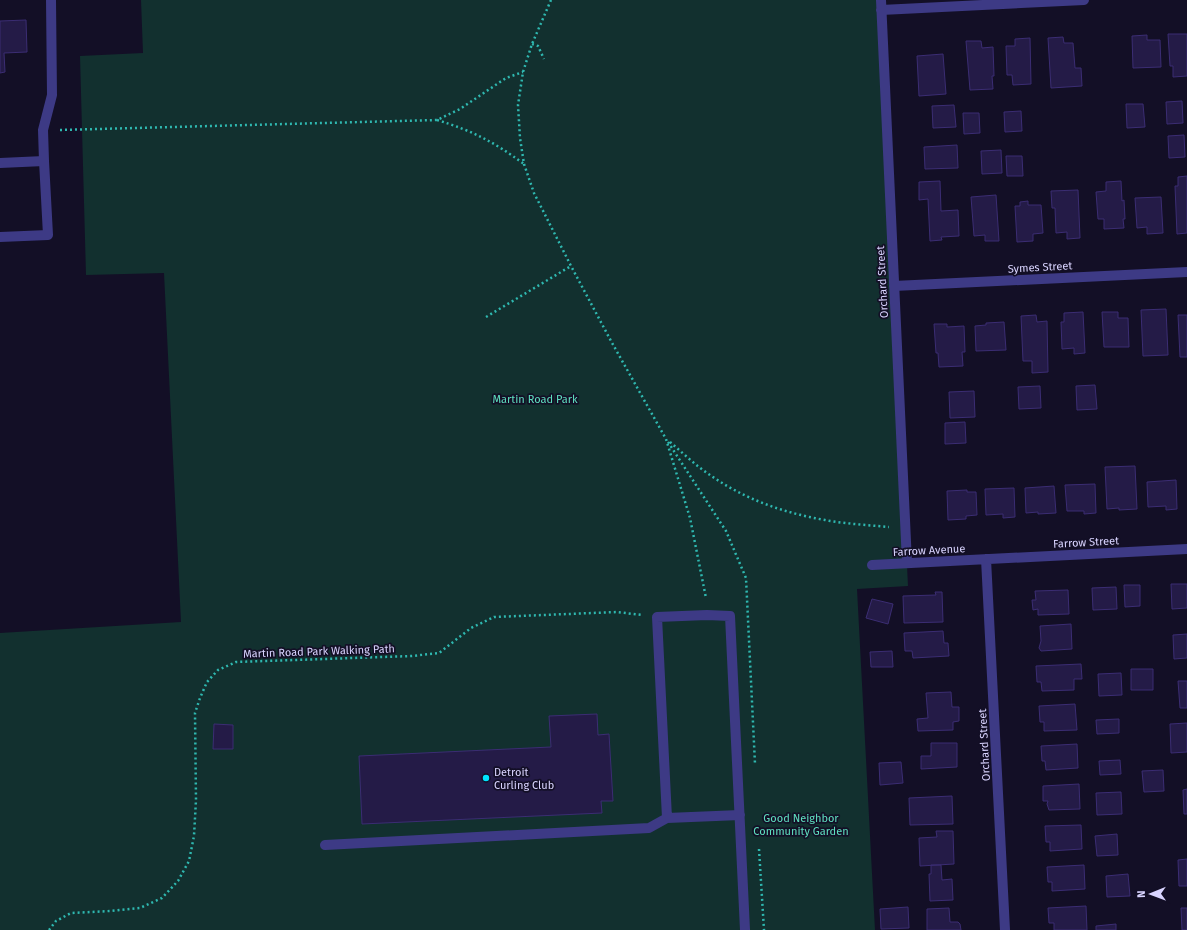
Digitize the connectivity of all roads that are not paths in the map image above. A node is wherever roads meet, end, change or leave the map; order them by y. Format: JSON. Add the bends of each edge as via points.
{"nodes":[{"id":1,"x":51,"y":0,"type":"edge"},
{"id":2,"x":1084,"y":0,"type":"edge"},
{"id":3,"x":881,"y":5,"type":"edge"},
{"id":4,"x":44,"y":161,"type":"junction"},
{"id":5,"x":0,"y":164,"type":"edge"},
{"id":6,"x":0,"y":237,"type":"edge"},
{"id":7,"x":1187,"y":272,"type":"edge"},
{"id":8,"x":894,"y":286,"type":"junction"},
{"id":9,"x":1187,"y":549,"type":"edge"},
{"id":10,"x":986,"y":559,"type":"junction"},
{"id":11,"x":907,"y":563,"type":"junction"},
{"id":12,"x":872,"y":565,"type":"dead end"},
{"id":13,"x":740,"y":815,"type":"junction"},
{"id":14,"x":667,"y":818,"type":"junction"},
{"id":15,"x":325,"y":845,"type":"dead end"},
{"id":16,"x":745,"y":930,"type":"edge"},
{"id":17,"x":1005,"y":930,"type":"edge"}],
"edges":[{"from":1,"to":4,"type":"street","via":[[52,95],[43,130]]},
{"from":2,"to":3,"type":"street"},
{"from":3,"to":8,"type":"street","name":"Orchard Street"},
{"from":4,"to":5,"type":"street"},
{"from":4,"to":6,"type":"street","via":[[48,235]]},
{"from":7,"to":8,"type":"street","name":"Symes Street"},
{"from":8,"to":11,"type":"street","name":"Orchard Street"},
{"from":9,"to":10,"type":"street","name":"Farrow Street"},
{"from":10,"to":11,"type":"street","name":"Farrow Avenue"},
{"from":10,"to":17,"type":"street","name":"Orchard Street"},
{"from":11,"to":12,"type":"street","name":"Farrow Avenue"},
{"from":13,"to":14,"type":"street"},
{"from":13,"to":14,"type":"street","via":[[730,616],[707,615],[657,618]]},
{"from":13,"to":16,"type":"street"},
{"from":14,"to":15,"type":"street","via":[[649,828]]}]}
